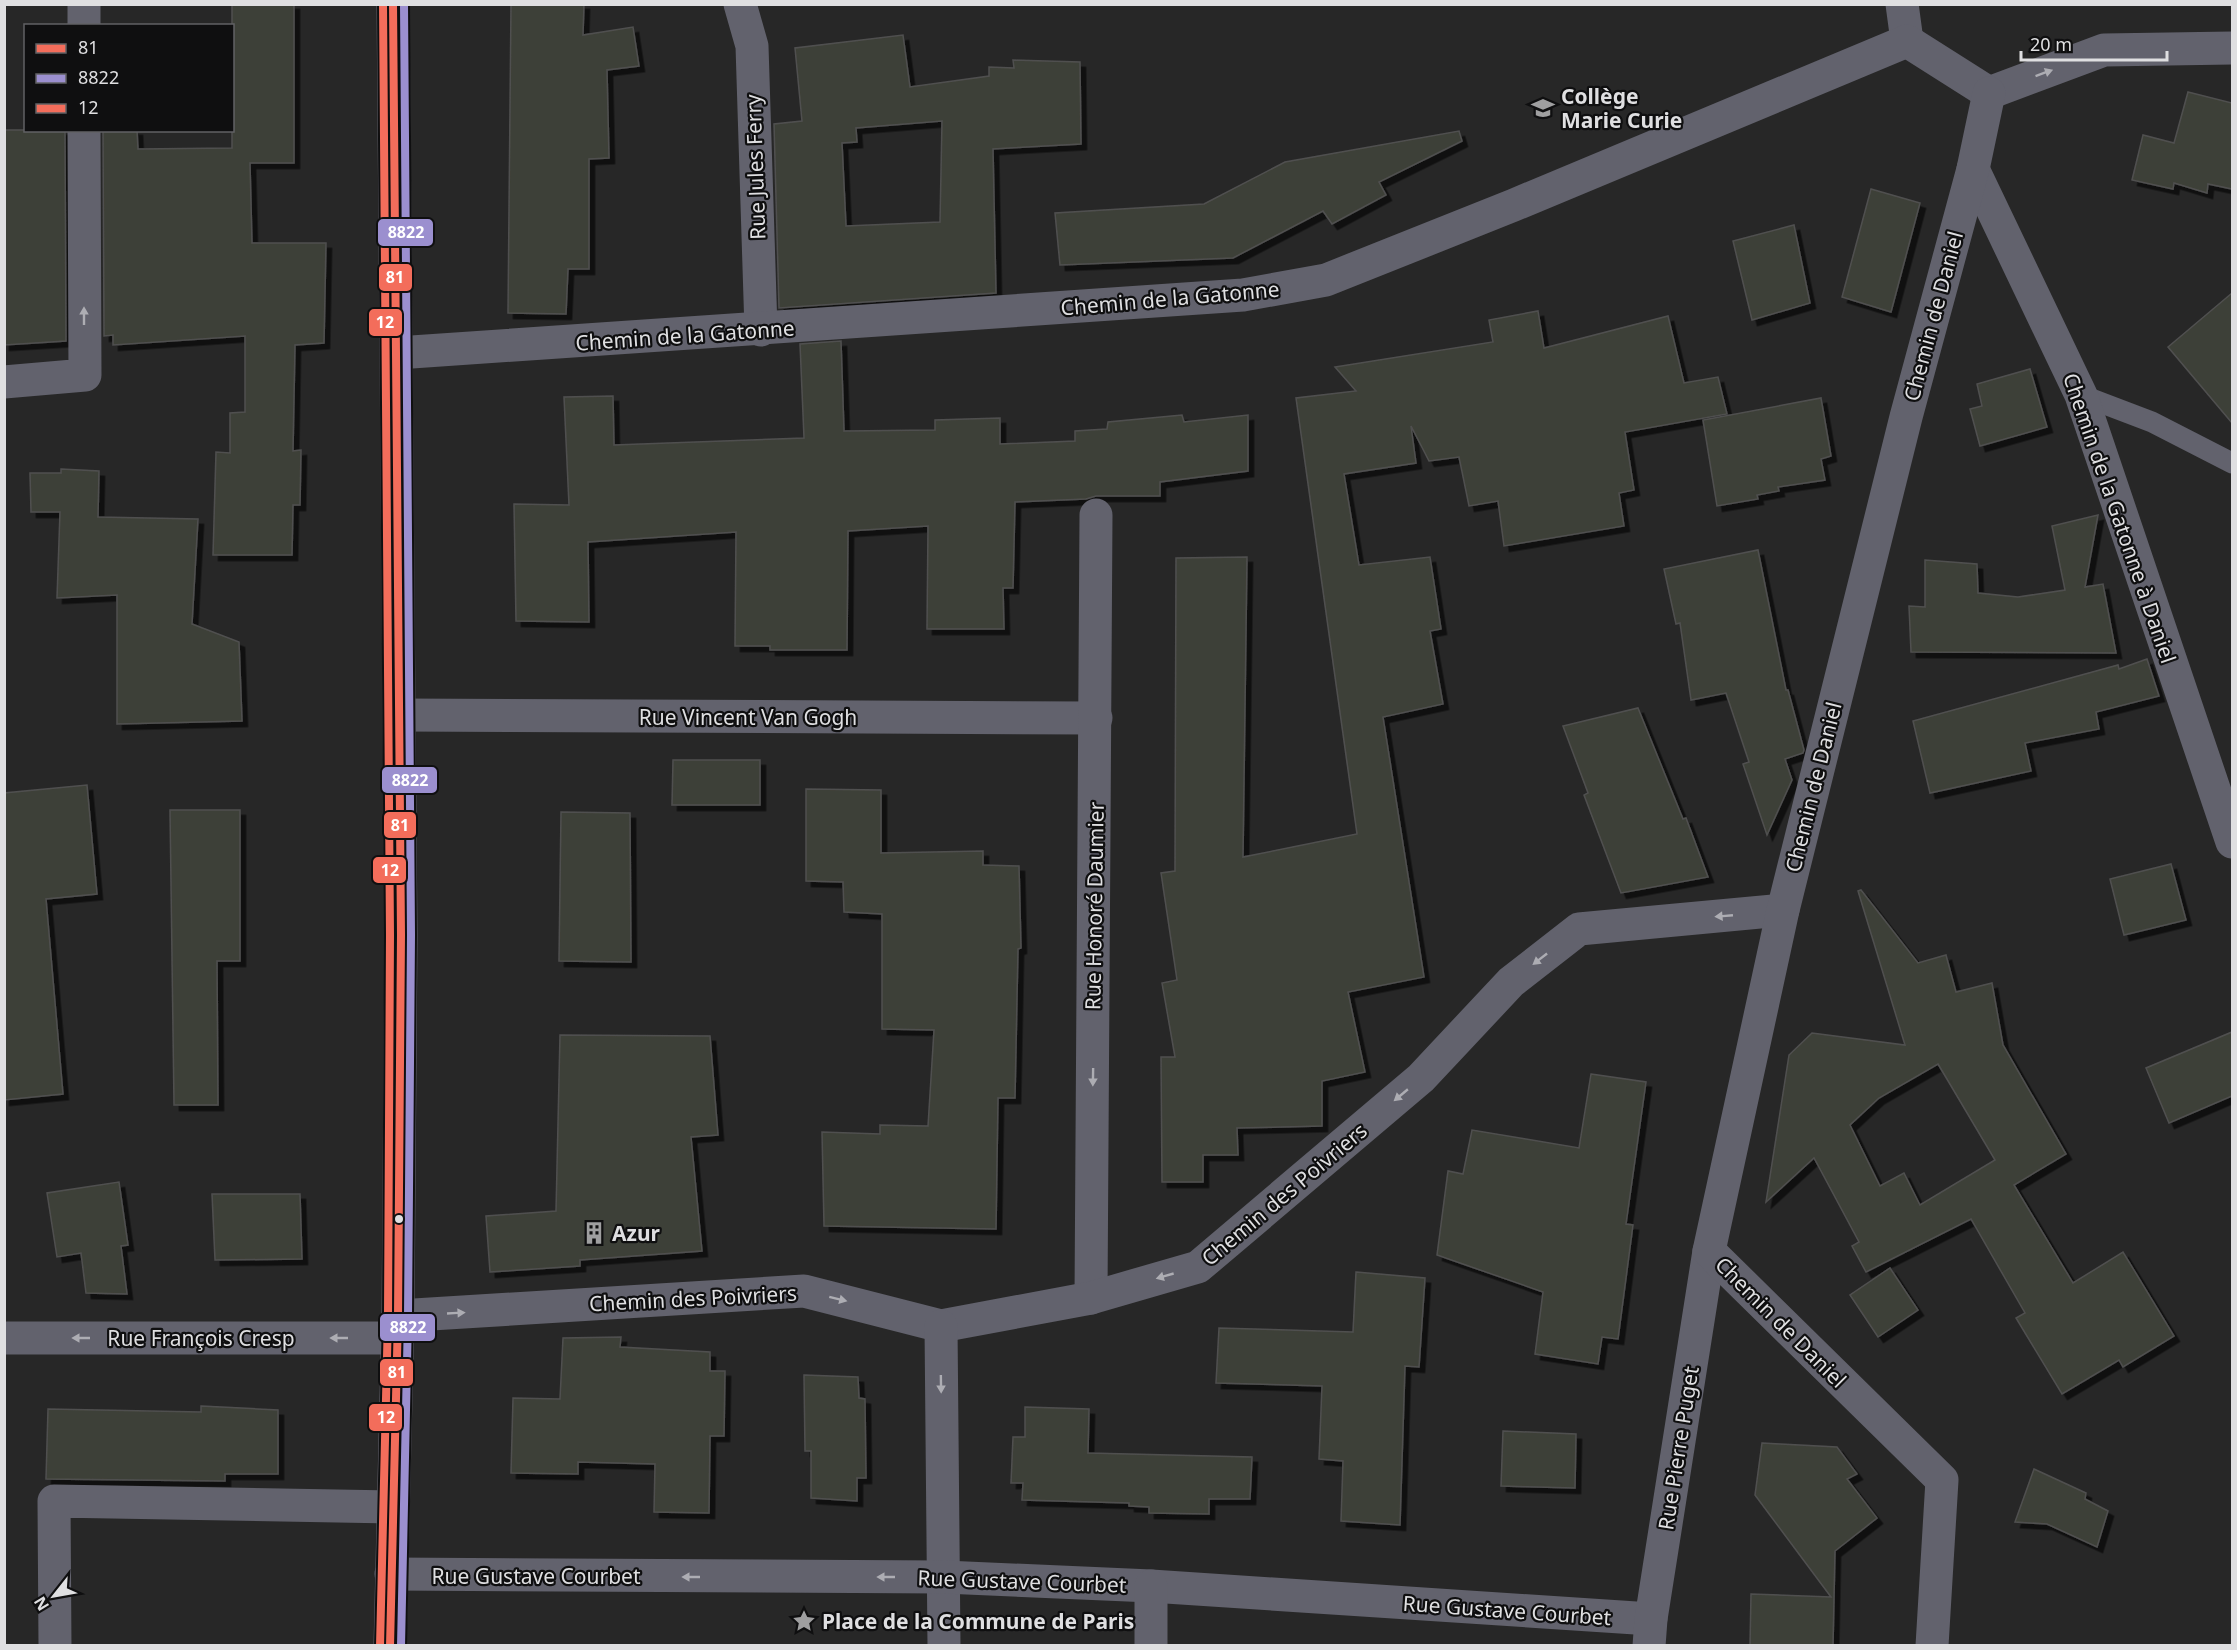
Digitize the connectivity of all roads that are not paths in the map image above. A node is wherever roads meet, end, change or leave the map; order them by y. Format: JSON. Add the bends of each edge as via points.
{"nodes":[{"id":1,"x":84,"y":4,"type":"edge"},
{"id":2,"x":393,"y":4,"type":"edge"},
{"id":3,"x":740,"y":4,"type":"edge"},
{"id":4,"x":1902,"y":4,"type":"edge"},
{"id":5,"x":84,"y":24,"type":"edge"},
{"id":6,"x":1907,"y":41,"type":"junction"},
{"id":7,"x":2232,"y":48,"type":"edge"},
{"id":8,"x":1989,"y":93,"type":"junction"},
{"id":9,"x":84,"y":132,"type":"edge"},
{"id":10,"x":1973,"y":169,"type":"junction"},
{"id":11,"x":760,"y":330,"type":"junction"},
{"id":12,"x":397,"y":353,"type":"junction"},
{"id":13,"x":4,"y":382,"type":"edge"},
{"id":14,"x":2081,"y":395,"type":"junction"},
{"id":15,"x":2232,"y":463,"type":"edge"},
{"id":16,"x":1096,"y":514,"type":"dead end"},
{"id":17,"x":400,"y":716,"type":"junction"},
{"id":18,"x":1096,"y":718,"type":"junction"},
{"id":19,"x":2232,"y":842,"type":"edge"},
{"id":20,"x":1783,"y":910,"type":"junction"},
{"id":21,"x":1709,"y":1251,"type":"junction"},
{"id":22,"x":1091,"y":1298,"type":"junction"},
{"id":23,"x":941,"y":1326,"type":"junction"},
{"id":24,"x":397,"y":1327,"type":"junction"},
{"id":25,"x":4,"y":1338,"type":"edge"},
{"id":26,"x":393,"y":1508,"type":"junction"},
{"id":27,"x":391,"y":1574,"type":"junction"},
{"id":28,"x":944,"y":1577,"type":"junction"},
{"id":29,"x":1151,"y":1586,"type":"junction"},
{"id":30,"x":1650,"y":1632,"type":"edge"},
{"id":31,"x":55,"y":1646,"type":"edge"},
{"id":32,"x":390,"y":1646,"type":"edge"},
{"id":33,"x":944,"y":1646,"type":"edge"},
{"id":34,"x":1151,"y":1646,"type":"edge"},
{"id":35,"x":1932,"y":1646,"type":"edge"}],
"edges":[{"from":1,"to":5,"type":"street"},
{"from":2,"to":12,"type":"street"},
{"from":3,"to":11,"type":"street","name":"Rue Jules Ferry","via":[[752,46]]},
{"from":4,"to":6,"type":"street"},
{"from":6,"to":8,"type":"street"},
{"from":6,"to":11,"type":"street","name":"Chemin de la Gatonne","via":[[1326,280],[1243,295]]},
{"from":8,"to":7,"type":"street","one_way":true,"via":[[2104,50]]},
{"from":8,"to":10,"type":"street","name":"Chemin de Daniel"},
{"from":13,"to":9,"type":"street","one_way":true,"via":[[85,375]]},
{"from":10,"to":14,"type":"street","name":"Chemin de la Gatonne à Daniel"},
{"from":10,"to":20,"type":"street","name":"Chemin de Daniel","via":[[1906,417]]},
{"from":11,"to":12,"type":"street","name":"Chemin de la Gatonne"},
{"from":12,"to":17,"type":"street"},
{"from":14,"to":15,"type":"lane","via":[[2152,422]]},
{"from":14,"to":19,"type":"street","name":"Chemin de la Gatonne à Daniel"},
{"from":16,"to":18,"type":"street","name":"Rue Honoré Daumier"},
{"from":17,"to":18,"type":"street","name":"Rue Vincent Van Gogh"},
{"from":17,"to":24,"type":"street"},
{"from":18,"to":22,"type":"street","name":"Rue Honoré Daumier","one_way":true},
{"from":20,"to":21,"type":"street","name":"Chemin de Daniel"},
{"from":20,"to":22,"type":"street","name":"Chemin des Poivriers","one_way":true,"via":[[1579,929],[1511,982],[1421,1078],[1197,1267]]},
{"from":21,"to":30,"type":"street","name":"Rue Pierre Puget"},
{"from":21,"to":35,"type":"street","name":"Chemin de Daniel","via":[[1942,1480]]},
{"from":22,"to":23,"type":"street","name":"Chemin des Poivriers"},
{"from":24,"to":23,"type":"street","name":"Chemin des Poivriers","one_way":true,"via":[[804,1290]]},
{"from":23,"to":28,"type":"street","one_way":true},
{"from":24,"to":25,"type":"street","name":"Rue François Cresp","one_way":true},
{"from":24,"to":26,"type":"street"},
{"from":26,"to":27,"type":"street"},
{"from":26,"to":31,"type":"street","via":[[54,1501]]},
{"from":28,"to":27,"type":"street","name":"Rue Gustave Courbet","one_way":true},
{"from":27,"to":32,"type":"street"},
{"from":28,"to":29,"type":"street","name":"Rue Gustave Courbet"},
{"from":28,"to":33,"type":"street"},
{"from":29,"to":30,"type":"street","name":"Rue Gustave Courbet"},
{"from":29,"to":34,"type":"street"}]}
